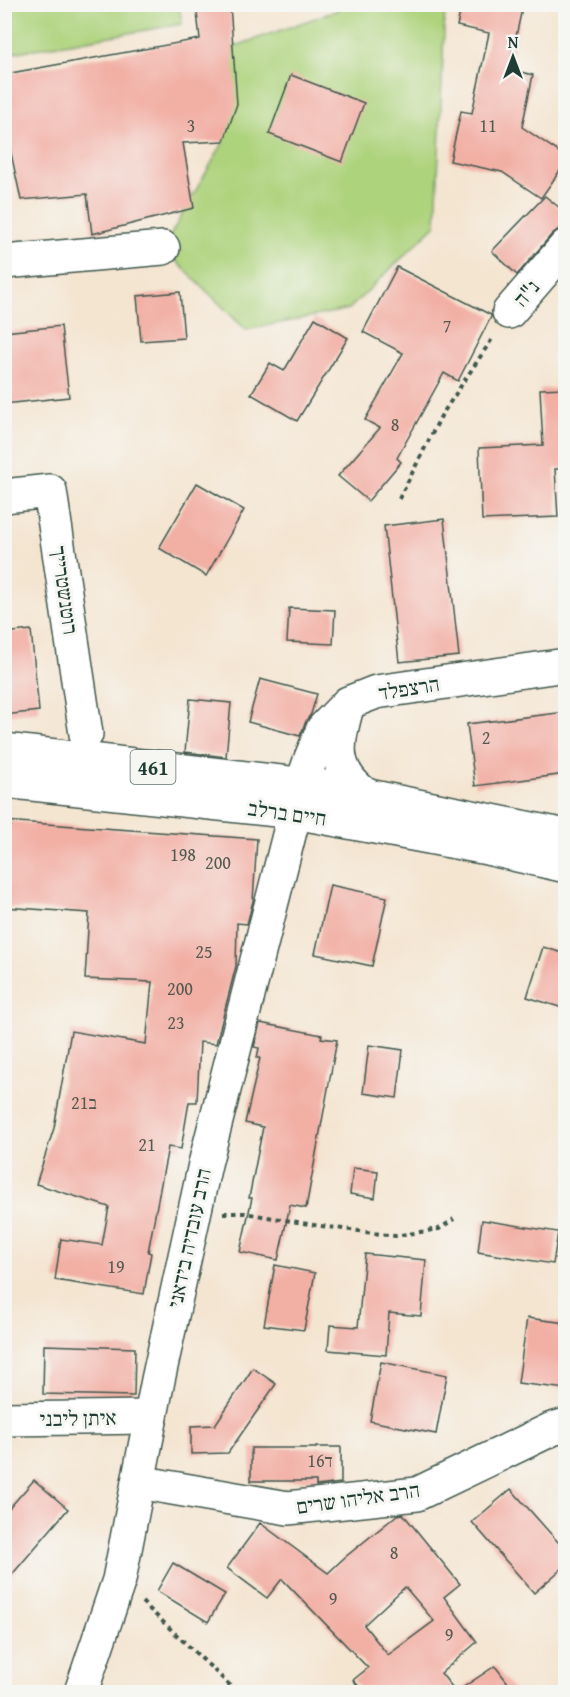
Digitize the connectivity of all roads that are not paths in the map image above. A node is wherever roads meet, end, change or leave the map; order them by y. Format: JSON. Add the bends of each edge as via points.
{"nodes":[{"id":1,"x":566,"y":246,"type":"edge"},
{"id":2,"x":163,"y":248,"type":"dead end"},
{"id":3,"x":4,"y":262,"type":"edge"},
{"id":4,"x":509,"y":312,"type":"road end"},
{"id":5,"x":4,"y":496,"type":"edge"},
{"id":6,"x":566,"y":665,"type":"edge"},
{"id":7,"x":348,"y":703,"type":"junction"},
{"id":8,"x":86,"y":734,"type":"dead end"},
{"id":9,"x":4,"y":750,"type":"edge"},
{"id":10,"x":4,"y":781,"type":"edge"},
{"id":11,"x":366,"y":795,"type":"junction"},
{"id":12,"x":299,"y":798,"type":"junction"},
{"id":13,"x":566,"y":836,"type":"edge"},
{"id":14,"x":566,"y":866,"type":"edge"},
{"id":15,"x":151,"y":1417,"type":"junction"},
{"id":16,"x":4,"y":1419,"type":"edge"},
{"id":17,"x":566,"y":1425,"type":"edge"},
{"id":18,"x":138,"y":1482,"type":"junction"},
{"id":19,"x":81,"y":1692,"type":"edge"}],
"edges":[{"from":1,"to":4,"type":"street","name":"נ\"ה"},
{"from":2,"to":3,"type":"street"},
{"from":5,"to":8,"type":"street","name":"רוטנשטרייך","via":[[50,491]]},
{"from":6,"to":7,"type":"street","name":"הרצפלד","via":[[376,692]]},
{"from":7,"to":11,"type":"street","via":[[340,729],[339,752],[347,778]]},
{"from":7,"to":12,"type":"street","name":"הרצפלד","via":[[323,729]]},
{"from":9,"to":12,"type":"street","name":"חיים ברלב","number":"461"},
{"from":10,"to":12,"type":"street","name":"חיים ברלב","number":"461"},
{"from":11,"to":12,"type":"street","name":"חיים ברלב","number":"461"},
{"from":11,"to":13,"type":"street","name":"חיים ברלב","number":"461"},
{"from":12,"to":14,"type":"street","name":"חיים ברלב","number":"461"},
{"from":12,"to":15,"type":"street","name":"הרב עובדיה בידאני","via":[[194,1212]]},
{"from":15,"to":16,"type":"street","name":"איתן ליבני"},
{"from":15,"to":18,"type":"street","name":"הרב עובדיה בידאני"},
{"from":17,"to":18,"type":"street","name":"הרב אליהו שרים","via":[[417,1494],[288,1508]]},
{"from":18,"to":19,"type":"street","name":"הרב עובדיה בידאני","via":[[119,1580]]}]}
